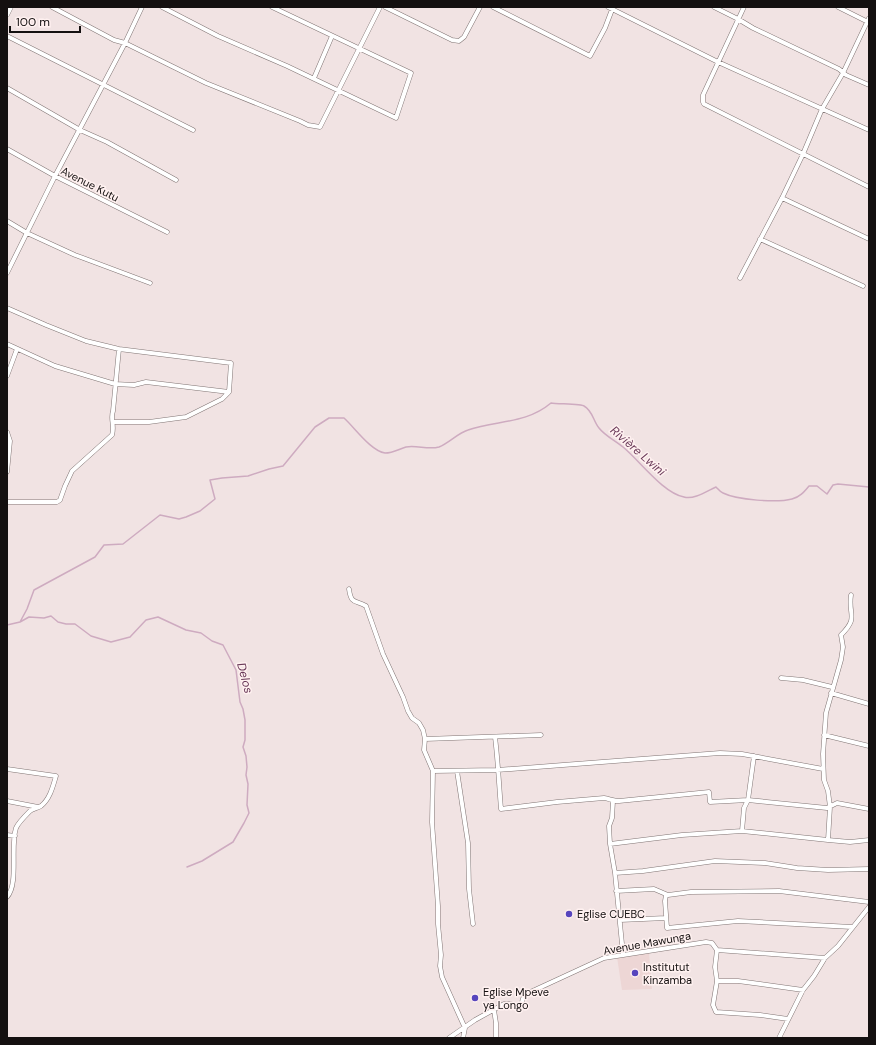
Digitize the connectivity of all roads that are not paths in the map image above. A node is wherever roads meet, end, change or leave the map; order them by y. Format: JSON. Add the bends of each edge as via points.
{"nodes":[{"id":1,"x":11,"y":7,"type":"edge"},
{"id":2,"x":52,"y":7,"type":"edge"},
{"id":3,"x":142,"y":7,"type":"edge"},
{"id":4,"x":162,"y":7,"type":"edge"},
{"id":5,"x":272,"y":7,"type":"edge"},
{"id":6,"x":380,"y":7,"type":"edge"},
{"id":7,"x":385,"y":7,"type":"edge"},
{"id":8,"x":480,"y":7,"type":"edge"},
{"id":9,"x":493,"y":7,"type":"edge"},
{"id":10,"x":714,"y":7,"type":"edge"},
{"id":11,"x":744,"y":7,"type":"edge"},
{"id":12,"x":838,"y":7,"type":"edge"},
{"id":13,"x":611,"y":8,"type":"edge"},
{"id":14,"x":7,"y":14,"type":"edge"},
{"id":15,"x":738,"y":19,"type":"junction"},
{"id":16,"x":868,"y":20,"type":"edge"},
{"id":17,"x":7,"y":36,"type":"edge"},
{"id":18,"x":332,"y":36,"type":"junction"},
{"id":19,"x":125,"y":43,"type":"junction"},
{"id":20,"x":360,"y":48,"type":"junction"},
{"id":21,"x":718,"y":62,"type":"junction"},
{"id":22,"x":843,"y":72,"type":"junction"},
{"id":23,"x":314,"y":78,"type":"junction"},
{"id":24,"x":102,"y":85,"type":"junction"},
{"id":25,"x":869,"y":85,"type":"edge"},
{"id":26,"x":7,"y":88,"type":"edge"},
{"id":27,"x":339,"y":91,"type":"junction"},
{"id":28,"x":822,"y":109,"type":"junction"},
{"id":29,"x":80,"y":130,"type":"junction"},
{"id":30,"x":193,"y":130,"type":"dead end"},
{"id":31,"x":869,"y":130,"type":"edge"},
{"id":32,"x":7,"y":149,"type":"edge"},
{"id":33,"x":803,"y":154,"type":"junction"},
{"id":34,"x":55,"y":176,"type":"junction"},
{"id":35,"x":176,"y":180,"type":"dead end"},
{"id":36,"x":869,"y":187,"type":"edge"},
{"id":37,"x":782,"y":198,"type":"junction"},
{"id":38,"x":7,"y":221,"type":"edge"},
{"id":39,"x":167,"y":232,"type":"dead end"},
{"id":40,"x":27,"y":233,"type":"junction"},
{"id":41,"x":760,"y":239,"type":"junction"},
{"id":42,"x":869,"y":239,"type":"edge"},
{"id":43,"x":7,"y":273,"type":"edge"},
{"id":44,"x":740,"y":278,"type":"dead end"},
{"id":45,"x":150,"y":283,"type":"dead end"},
{"id":46,"x":863,"y":286,"type":"dead end"},
{"id":47,"x":7,"y":308,"type":"edge"},
{"id":48,"x":7,"y":344,"type":"edge"},
{"id":49,"x":17,"y":349,"type":"junction"},
{"id":50,"x":120,"y":349,"type":"junction"},
{"id":51,"x":7,"y":376,"type":"edge"},
{"id":52,"x":115,"y":384,"type":"junction"},
{"id":53,"x":229,"y":392,"type":"junction"},
{"id":54,"x":114,"y":422,"type":"junction"},
{"id":55,"x":7,"y":432,"type":"edge"},
{"id":56,"x":7,"y":472,"type":"edge"},
{"id":57,"x":7,"y":502,"type":"edge"},
{"id":58,"x":349,"y":589,"type":"dead end"},
{"id":59,"x":851,"y":595,"type":"dead end"},
{"id":60,"x":781,"y":678,"type":"dead end"},
{"id":61,"x":832,"y":687,"type":"junction"},
{"id":62,"x":831,"y":693,"type":"junction"},
{"id":63,"x":869,"y":704,"type":"edge"},
{"id":64,"x":541,"y":734,"type":"dead end"},
{"id":65,"x":824,"y":735,"type":"junction"},
{"id":66,"x":495,"y":737,"type":"junction"},
{"id":67,"x":425,"y":739,"type":"junction"},
{"id":68,"x":869,"y":746,"type":"edge"},
{"id":69,"x":754,"y":756,"type":"junction"},
{"id":70,"x":7,"y":769,"type":"edge"},
{"id":71,"x":823,"y":769,"type":"junction"},
{"id":72,"x":497,"y":770,"type":"junction"},
{"id":73,"x":433,"y":771,"type":"junction"},
{"id":74,"x":457,"y":771,"type":"junction"},
{"id":75,"x":748,"y":800,"type":"junction"},
{"id":76,"x":7,"y":801,"type":"edge"},
{"id":77,"x":613,"y":801,"type":"junction"},
{"id":78,"x":38,"y":807,"type":"junction"},
{"id":79,"x":830,"y":807,"type":"junction"},
{"id":80,"x":869,"y":809,"type":"edge"},
{"id":81,"x":742,"y":831,"type":"junction"},
{"id":82,"x":7,"y":835,"type":"edge"},
{"id":83,"x":15,"y":836,"type":"junction"},
{"id":84,"x":828,"y":840,"type":"junction"},
{"id":85,"x":869,"y":840,"type":"edge"},
{"id":86,"x":610,"y":844,"type":"junction"},
{"id":87,"x":7,"y":863,"type":"edge"},
{"id":88,"x":13,"y":864,"type":"junction"},
{"id":89,"x":869,"y":869,"type":"edge"},
{"id":90,"x":615,"y":872,"type":"junction"},
{"id":91,"x":616,"y":891,"type":"junction"},
{"id":92,"x":666,"y":895,"type":"junction"},
{"id":93,"x":7,"y":897,"type":"edge"},
{"id":94,"x":869,"y":902,"type":"edge"},
{"id":95,"x":869,"y":907,"type":"edge"},
{"id":96,"x":666,"y":918,"type":"junction"},
{"id":97,"x":620,"y":920,"type":"junction"},
{"id":98,"x":473,"y":924,"type":"dead end"},
{"id":99,"x":852,"y":927,"type":"junction"},
{"id":100,"x":717,"y":950,"type":"junction"},
{"id":101,"x":623,"y":954,"type":"junction"},
{"id":102,"x":825,"y":958,"type":"junction"},
{"id":103,"x":717,"y":981,"type":"junction"},
{"id":104,"x":803,"y":990,"type":"junction"},
{"id":105,"x":494,"y":1010,"type":"junction"},
{"id":106,"x":788,"y":1019,"type":"junction"},
{"id":107,"x":465,"y":1028,"type":"junction"},
{"id":108,"x":449,"y":1038,"type":"edge"},
{"id":109,"x":463,"y":1038,"type":"edge"},
{"id":110,"x":496,"y":1038,"type":"edge"},
{"id":111,"x":779,"y":1038,"type":"edge"}],
"edges":[{"from":1,"to":14,"type":"street"},
{"from":2,"to":19,"type":"street","via":[[114,40]]},
{"from":3,"to":19,"type":"street"},
{"from":4,"to":23,"type":"street","via":[[218,36]]},
{"from":5,"to":18,"type":"street"},
{"from":6,"to":20,"type":"street"},
{"from":7,"to":8,"type":"street","via":[[452,40],[459,41],[464,37]]},
{"from":9,"to":13,"type":"street","via":[[590,56],[605,28]]},
{"from":10,"to":15,"type":"street"},
{"from":11,"to":15,"type":"street"},
{"from":12,"to":16,"type":"street"},
{"from":13,"to":21,"type":"street"},
{"from":15,"to":21,"type":"street"},
{"from":15,"to":22,"type":"street"},
{"from":16,"to":22,"type":"street"},
{"from":17,"to":24,"type":"street"},
{"from":18,"to":20,"type":"street"},
{"from":18,"to":23,"type":"street"},
{"from":19,"to":24,"type":"street"},
{"from":19,"to":27,"type":"street","via":[[206,83],[308,125],[320,127]]},
{"from":20,"to":27,"type":"street"},
{"from":20,"to":27,"type":"street","via":[[411,73],[396,118]]},
{"from":21,"to":28,"type":"street"},
{"from":21,"to":33,"type":"street","via":[[702,102]]},
{"from":22,"to":25,"type":"street"},
{"from":22,"to":28,"type":"street"},
{"from":23,"to":27,"type":"street"},
{"from":24,"to":29,"type":"street"},
{"from":24,"to":30,"type":"street"},
{"from":26,"to":29,"type":"street"},
{"from":28,"to":31,"type":"street"},
{"from":28,"to":33,"type":"street"},
{"from":29,"to":34,"type":"street"},
{"from":29,"to":35,"type":"street"},
{"from":32,"to":34,"type":"street","name":"Avenue Kutu"},
{"from":33,"to":36,"type":"street"},
{"from":33,"to":37,"type":"street"},
{"from":34,"to":39,"type":"street","name":"Avenue Kutu"},
{"from":34,"to":40,"type":"street"},
{"from":37,"to":41,"type":"street"},
{"from":37,"to":42,"type":"street"},
{"from":38,"to":40,"type":"street"},
{"from":40,"to":43,"type":"street"},
{"from":40,"to":45,"type":"street","via":[[75,256]]},
{"from":41,"to":44,"type":"street"},
{"from":41,"to":46,"type":"street"},
{"from":47,"to":50,"type":"street","via":[[86,341]]},
{"from":48,"to":49,"type":"street"},
{"from":49,"to":51,"type":"street"},
{"from":49,"to":52,"type":"street","via":[[55,366]]},
{"from":50,"to":52,"type":"street"},
{"from":50,"to":53,"type":"street","via":[[231,363]]},
{"from":52,"to":53,"type":"street","via":[[134,385],[146,382]]},
{"from":52,"to":54,"type":"street","via":[[112,417]]},
{"from":53,"to":54,"type":"street","via":[[222,399],[186,417],[149,422]]},
{"from":54,"to":57,"type":"street","via":[[112,435],[72,471],[60,500]]},
{"from":55,"to":56,"type":"street","via":[[10,441]]},
{"from":58,"to":67,"type":"street","via":[[352,600],[366,606],[383,654],[408,711],[419,723]]},
{"from":59,"to":61,"type":"street","via":[[852,620],[850,627],[841,635],[841,660]]},
{"from":60,"to":61,"type":"street"},
{"from":61,"to":62,"type":"street"},
{"from":62,"to":63,"type":"street"},
{"from":62,"to":65,"type":"street"},
{"from":64,"to":66,"type":"street"},
{"from":65,"to":68,"type":"street"},
{"from":65,"to":71,"type":"street"},
{"from":66,"to":67,"type":"street"},
{"from":66,"to":72,"type":"street"},
{"from":67,"to":73,"type":"street","via":[[424,750]]},
{"from":69,"to":71,"type":"street"},
{"from":69,"to":72,"type":"street","via":[[720,754]]},
{"from":69,"to":75,"type":"street"},
{"from":70,"to":78,"type":"street","via":[[56,776],[49,795]]},
{"from":71,"to":79,"type":"street"},
{"from":72,"to":74,"type":"street"},
{"from":72,"to":77,"type":"street","via":[[501,809],[604,798]]},
{"from":73,"to":74,"type":"street"},
{"from":73,"to":107,"type":"street","via":[[432,822],[440,966],[442,977]]},
{"from":74,"to":98,"type":"street","via":[[468,843]]},
{"from":75,"to":77,"type":"street","via":[[710,802],[709,792],[705,792]]},
{"from":75,"to":79,"type":"street"},
{"from":75,"to":81,"type":"street","via":[[744,808]]},
{"from":76,"to":78,"type":"street"},
{"from":77,"to":86,"type":"street","via":[[609,826]]},
{"from":78,"to":83,"type":"street","via":[[30,811],[18,824]]},
{"from":79,"to":80,"type":"street","via":[[837,803]]},
{"from":79,"to":84,"type":"street"},
{"from":81,"to":84,"type":"street"},
{"from":81,"to":86,"type":"street"},
{"from":82,"to":83,"type":"street"},
{"from":83,"to":88,"type":"street"},
{"from":84,"to":85,"type":"street"},
{"from":86,"to":90,"type":"street"},
{"from":87,"to":88,"type":"street"},
{"from":88,"to":93,"type":"street","via":[[14,877]]},
{"from":89,"to":90,"type":"street","via":[[828,870],[715,860],[644,871]]},
{"from":90,"to":91,"type":"street"},
{"from":91,"to":92,"type":"street","via":[[654,889]]},
{"from":91,"to":97,"type":"street"},
{"from":92,"to":94,"type":"street","via":[[767,890]]},
{"from":92,"to":96,"type":"street"},
{"from":95,"to":99,"type":"street"},
{"from":96,"to":97,"type":"street"},
{"from":96,"to":99,"type":"street","via":[[667,928],[738,921]]},
{"from":97,"to":101,"type":"street"},
{"from":99,"to":102,"type":"street"},
{"from":100,"to":101,"type":"street","name":"Avenue Mawunga","via":[[712,943],[706,942]]},
{"from":100,"to":102,"type":"street","name":"Avenue Mawunga"},
{"from":100,"to":103,"type":"street"},
{"from":101,"to":105,"type":"street","name":"Avenue Mawunga","via":[[604,958],[526,994],[520,1008],[508,1003]]},
{"from":102,"to":104,"type":"street"},
{"from":103,"to":104,"type":"street","via":[[738,981]]},
{"from":103,"to":106,"type":"street","via":[[712,1004],[716,1012]]},
{"from":104,"to":106,"type":"street"},
{"from":105,"to":107,"type":"street","name":"Avenue Mawunga"},
{"from":105,"to":110,"type":"street"},
{"from":106,"to":111,"type":"street"},
{"from":107,"to":108,"type":"street","name":"Avenue Mawunga"},
{"from":107,"to":109,"type":"street"}]}
